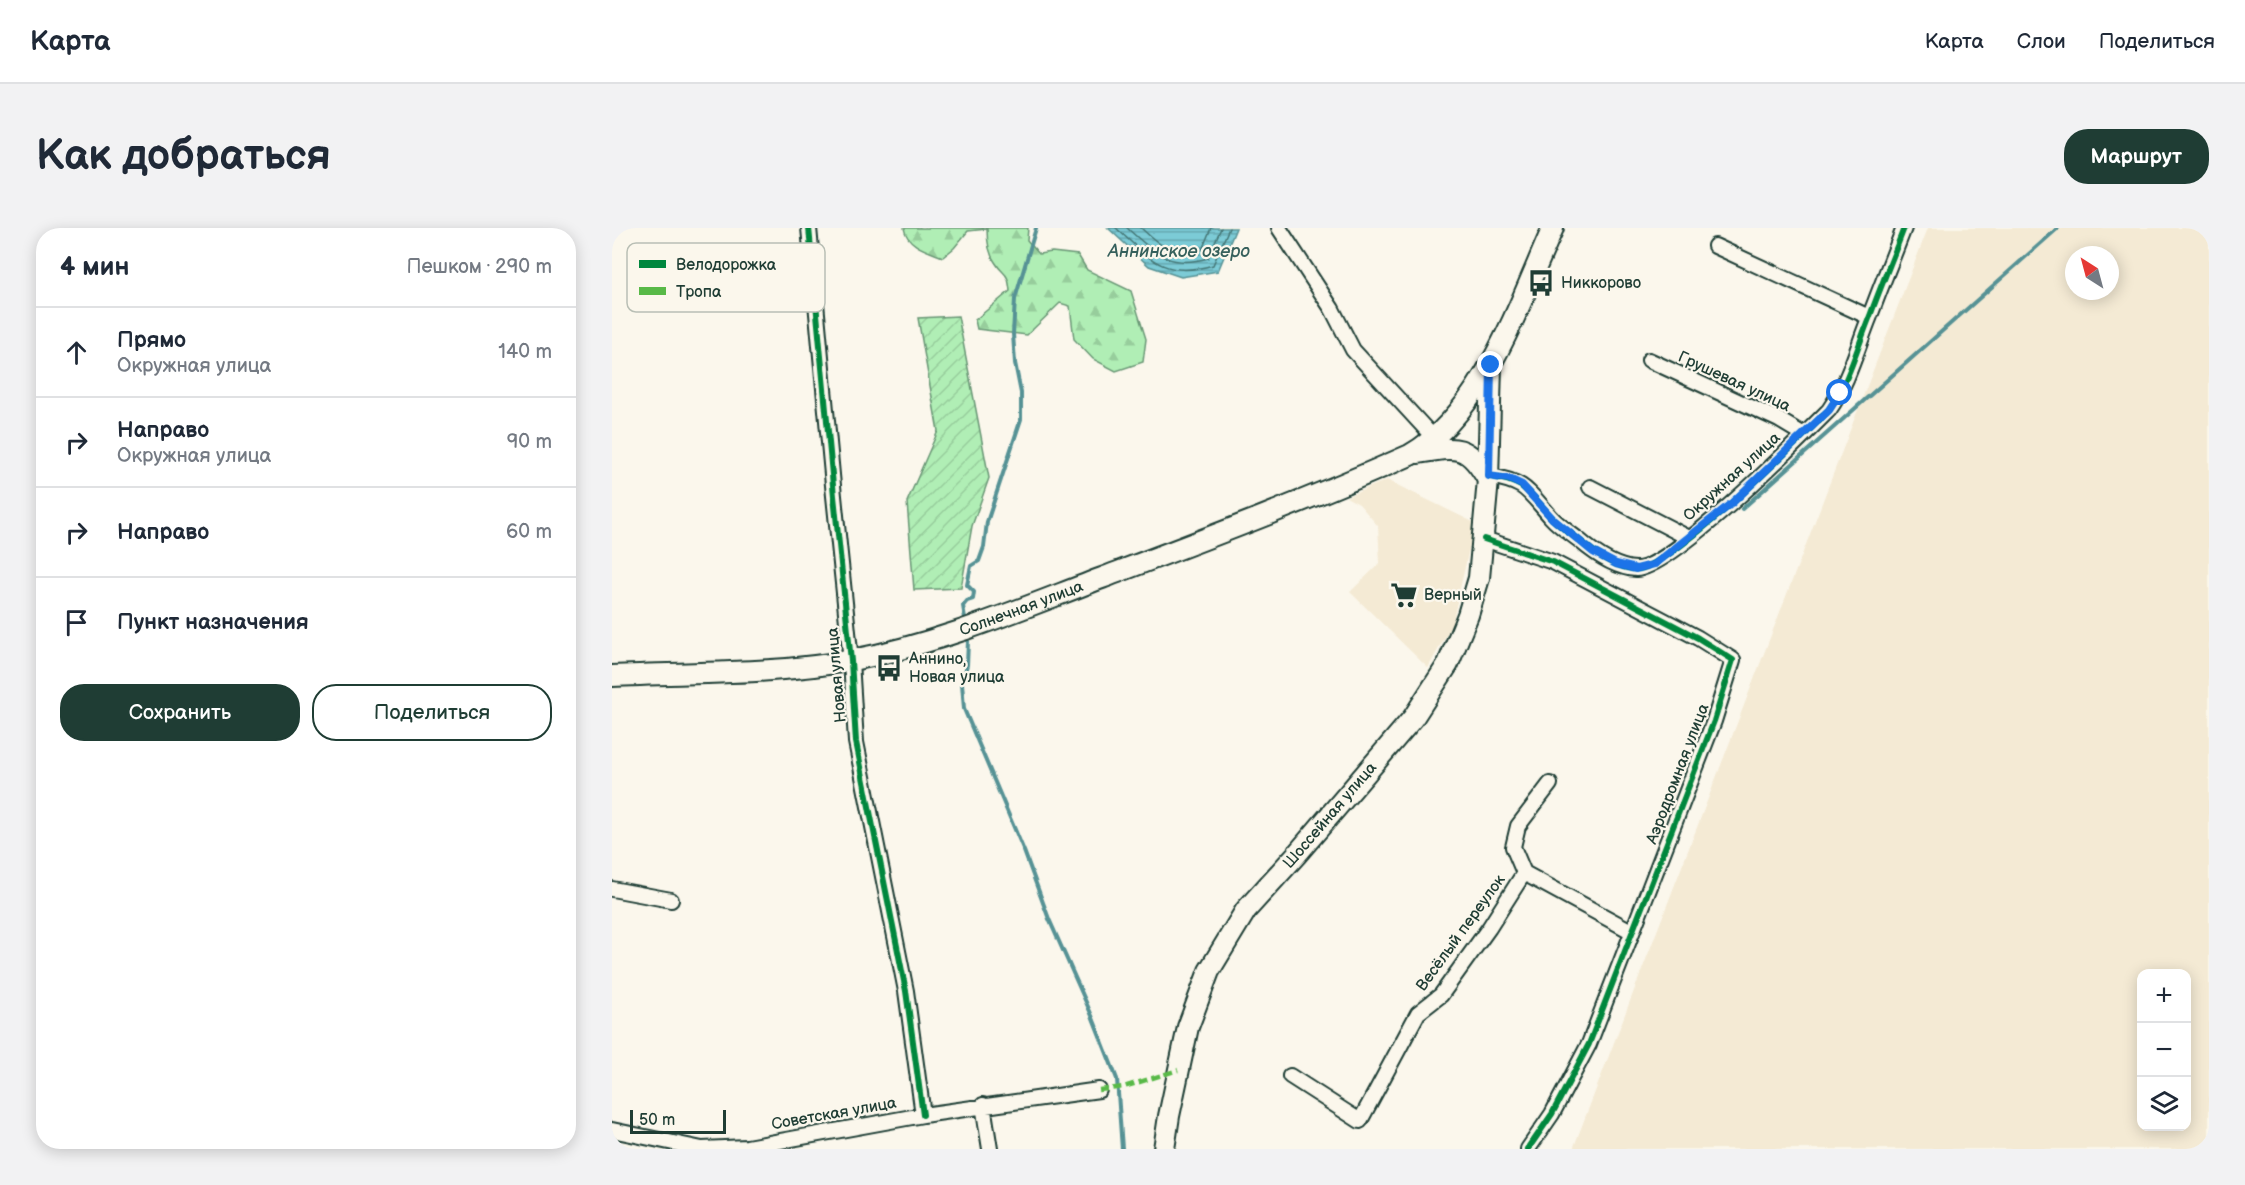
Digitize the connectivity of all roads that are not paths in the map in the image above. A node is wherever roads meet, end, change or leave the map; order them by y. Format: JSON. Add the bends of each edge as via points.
{"nodes":[{"id":1,"x":809,"y":228,"type":"edge"},
{"id":2,"x":1279,"y":228,"type":"edge"},
{"id":3,"x":1554,"y":228,"type":"edge"},
{"id":4,"x":1904,"y":228,"type":"edge"},
{"id":5,"x":810,"y":243,"type":"edge"},
{"id":6,"x":1715,"y":246,"type":"dead end"},
{"id":7,"x":817,"y":312,"type":"edge"},
{"id":8,"x":1869,"y":317,"type":"junction"},
{"id":9,"x":1649,"y":360,"type":"dead end"},
{"id":10,"x":1491,"y":365,"type":"junction"},
{"id":11,"x":1804,"y":435,"type":"junction"},
{"id":12,"x":1434,"y":438,"type":"junction"},
{"id":13,"x":1412,"y":454,"type":"junction"},
{"id":14,"x":1489,"y":478,"type":"junction"},
{"id":15,"x":1590,"y":487,"type":"dead end"},
{"id":16,"x":1689,"y":538,"type":"junction"},
{"id":17,"x":1484,"y":539,"type":"junction"},
{"id":18,"x":851,"y":661,"type":"junction"},
{"id":19,"x":612,"y":676,"type":"edge"},
{"id":20,"x":1550,"y":784,"type":"dead end"},
{"id":21,"x":1524,"y":873,"type":"junction"},
{"id":22,"x":612,"y":889,"type":"edge"},
{"id":23,"x":671,"y":900,"type":"dead end"},
{"id":24,"x":1631,"y":931,"type":"junction"},
{"id":25,"x":1290,"y":1076,"type":"dead end"},
{"id":26,"x":1098,"y":1090,"type":"dead end"},
{"id":27,"x":983,"y":1105,"type":"junction"},
{"id":28,"x":923,"y":1115,"type":"junction"},
{"id":29,"x":612,"y":1130,"type":"edge"},
{"id":30,"x":702,"y":1149,"type":"edge"},
{"id":31,"x":990,"y":1149,"type":"edge"},
{"id":32,"x":1164,"y":1149,"type":"edge"},
{"id":33,"x":1528,"y":1149,"type":"edge"}],
"edges":[{"from":1,"to":5,"type":"street","name":"Новая улица"},
{"from":2,"to":12,"type":"street","via":[[1332,309],[1353,350]]},
{"from":3,"to":10,"type":"main road"},
{"from":4,"to":8,"type":"street","name":"Окружная улица"},
{"from":6,"to":8,"type":"street"},
{"from":7,"to":18,"type":"street","name":"Новая улица"},
{"from":8,"to":11,"type":"street","name":"Окружная улица","via":[[1840,393]]},
{"from":9,"to":11,"type":"street","name":"Грушевая улица"},
{"from":10,"to":12,"type":"main road","via":[[1457,415]]},
{"from":10,"to":14,"type":"main road","name":"Шоссейная улица"},
{"from":11,"to":16,"type":"street","name":"Окружная улица"},
{"from":12,"to":13,"type":"main road"},
{"from":13,"to":14,"type":"main road","via":[[1450,447],[1477,461]]},
{"from":13,"to":18,"type":"main road","name":"Солнечная улица","via":[[1013,612],[909,648]]},
{"from":14,"to":16,"type":"street","name":"Окружная улица","via":[[1509,479],[1522,485],[1553,519],[1593,552],[1616,564],[1636,569],[1655,564]]},
{"from":14,"to":17,"type":"main road","name":"Шоссейная улица"},
{"from":15,"to":16,"type":"street"},
{"from":17,"to":24,"type":"street","name":"Аэродромная улица","via":[[1553,562],[1734,660]]},
{"from":17,"to":32,"type":"main road","name":"Шоссейная улица","via":[[1479,578],[1448,664],[1413,718],[1246,910],[1209,971],[1188,1027]]},
{"from":18,"to":19,"type":"main road","name":"Солнечная улица","via":[[807,667]]},
{"from":18,"to":28,"type":"street","name":"Новая улица","via":[[856,742],[906,992]]},
{"from":20,"to":21,"type":"street","name":"Весёлый переулок","via":[[1518,826],[1513,847]]},
{"from":21,"to":24,"type":"street"},
{"from":21,"to":25,"type":"street","name":"Весёлый переулок","via":[[1441,995],[1418,1013],[1360,1121]]},
{"from":22,"to":23,"type":"street"},
{"from":24,"to":33,"type":"street","name":"Аэродромная улица","via":[[1589,1044],[1552,1114]]},
{"from":26,"to":27,"type":"street","name":"Советская улица"},
{"from":27,"to":28,"type":"street","name":"Советская улица"},
{"from":27,"to":31,"type":"street"},
{"from":28,"to":30,"type":"street","name":"Советская улица","via":[[747,1147]]},
{"from":29,"to":30,"type":"street","name":"Советская улица"}]}
